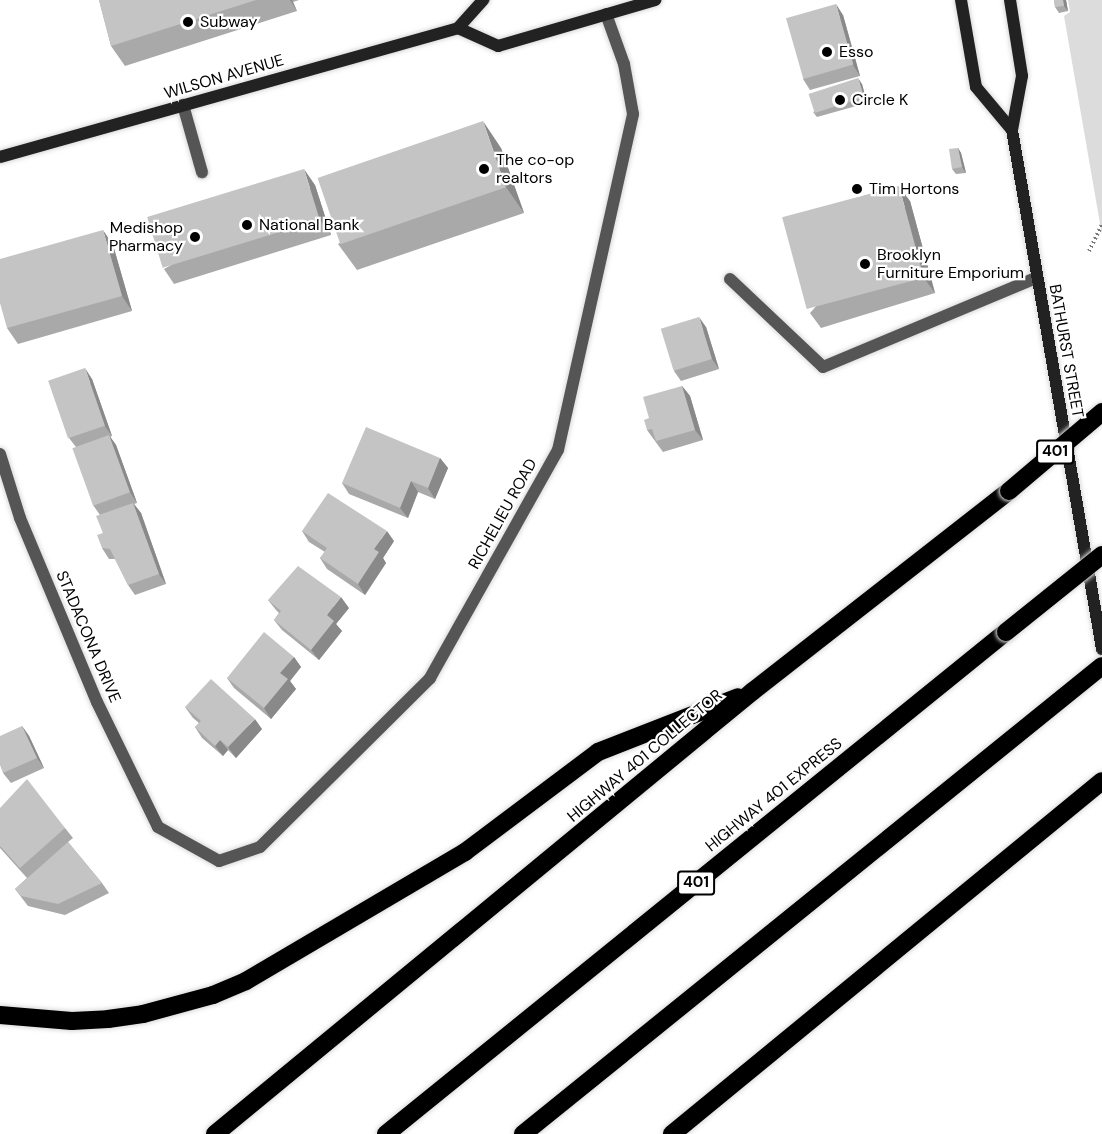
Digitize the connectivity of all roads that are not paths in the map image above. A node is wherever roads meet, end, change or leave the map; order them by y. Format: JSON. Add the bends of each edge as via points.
{"nodes":[{"id":1,"x":483,"y":0,"type":"edge"},
{"id":2,"x":655,"y":0,"type":"edge"},
{"id":3,"x":962,"y":0,"type":"edge"},
{"id":4,"x":1010,"y":0,"type":"edge"},
{"id":5,"x":606,"y":14,"type":"junction"},
{"id":6,"x":458,"y":28,"type":"junction"},
{"id":7,"x":183,"y":105,"type":"junction"},
{"id":8,"x":1012,"y":130,"type":"junction"},
{"id":9,"x":0,"y":157,"type":"edge"},
{"id":10,"x":202,"y":172,"type":"dead end"},
{"id":11,"x":1036,"y":278,"type":"junction"},
{"id":12,"x":730,"y":279,"type":"dead end"},
{"id":13,"x":1102,"y":412,"type":"edge"},
{"id":14,"x":0,"y":454,"type":"edge"},
{"id":15,"x":1102,"y":555,"type":"edge"},
{"id":16,"x":1102,"y":649,"type":"edge"},
{"id":17,"x":1102,"y":666,"type":"edge"},
{"id":18,"x":753,"y":691,"type":"junction"},
{"id":19,"x":1102,"y":781,"type":"edge"},
{"id":20,"x":158,"y":827,"type":"joint"},
{"id":21,"x":0,"y":1015,"type":"edge"},
{"id":22,"x":215,"y":1134,"type":"edge"},
{"id":23,"x":386,"y":1134,"type":"edge"},
{"id":24,"x":523,"y":1134,"type":"edge"},
{"id":25,"x":672,"y":1134,"type":"edge"}],
"edges":[{"from":1,"to":6,"type":"main road"},
{"from":2,"to":5,"type":"main road"},
{"from":3,"to":8,"type":"main road","via":[[976,87]]},
{"from":4,"to":8,"type":"main road","name":"BATHURST STREET","via":[[1022,76]]},
{"from":5,"to":6,"type":"main road","via":[[498,46]]},
{"from":5,"to":20,"type":"street","name":"RICHELIEU ROAD","via":[[624,64],[633,114],[558,450],[430,678],[260,847],[219,861]]},
{"from":6,"to":7,"type":"main road","name":"WILSON AVENUE"},
{"from":7,"to":9,"type":"main road","name":"WILSON AVENUE"},
{"from":7,"to":10,"type":"street"},
{"from":8,"to":11,"type":"main road","name":"BATHURST STREET"},
{"from":11,"to":12,"type":"street","via":[[823,367]]},
{"from":11,"to":16,"type":"main road","name":"BATHURST STREET"},
{"from":13,"to":18,"type":"highway","name":"HIGHWAY 401 COLLECTOR","number":"401","bridge":true,"via":[[1009,491]]},
{"from":14,"to":20,"type":"street","name":"STADACONA DRIVE","via":[[20,518],[97,702]]},
{"from":15,"to":23,"type":"highway","name":"HIGHWAY 401 EXPRESS","number":"401","bridge":true},
{"from":17,"to":24,"type":"highway"},
{"from":18,"to":21,"type":"highway","via":[[598,752],[465,852],[246,981],[143,1014],[72,1021]]},
{"from":18,"to":22,"type":"highway","name":"HIGHWAY 401 COLLECTOR","number":"401"},
{"from":19,"to":25,"type":"highway"}]}
